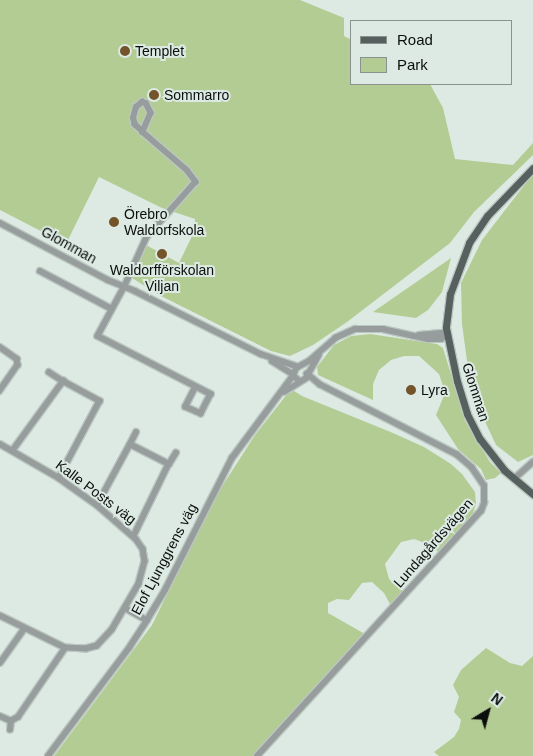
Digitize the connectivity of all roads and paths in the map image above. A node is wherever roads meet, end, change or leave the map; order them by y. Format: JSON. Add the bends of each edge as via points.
{"nodes":[{"id":1,"x":142,"y":132,"type":"junction"},
{"id":2,"x":533,"y":168,"type":"edge"},
{"id":3,"x":0,"y":223,"type":"edge"},
{"id":4,"x":40,"y":271,"type":"dead end"},
{"id":5,"x":124,"y":286,"type":"junction"},
{"id":6,"x":112,"y":309,"type":"junction"},
{"id":7,"x":90,"y":333,"type":"dead end"},
{"id":8,"x":448,"y":335,"type":"junction"},
{"id":9,"x":98,"y":336,"type":"junction"},
{"id":10,"x":0,"y":347,"type":"edge"},
{"id":11,"x":321,"y":351,"type":"junction"},
{"id":12,"x":261,"y":354,"type":"junction"},
{"id":13,"x":299,"y":367,"type":"junction"},
{"id":14,"x":49,"y":372,"type":"dead end"},
{"id":15,"x":307,"y":374,"type":"junction"},
{"id":16,"x":293,"y":375,"type":"junction"},
{"id":17,"x":63,"y":381,"type":"junction"},
{"id":18,"x":300,"y":381,"type":"junction"},
{"id":19,"x":320,"y":385,"type":"junction"},
{"id":20,"x":195,"y":387,"type":"junction"},
{"id":21,"x":0,"y":391,"type":"edge"},
{"id":22,"x":280,"y":395,"type":"junction"},
{"id":23,"x":100,"y":400,"type":"junction"},
{"id":24,"x":107,"y":404,"type":"dead end"},
{"id":25,"x":136,"y":432,"type":"dead end"},
{"id":26,"x":0,"y":444,"type":"edge"},
{"id":27,"x":130,"y":444,"type":"junction"},
{"id":28,"x":12,"y":451,"type":"junction"},
{"id":29,"x":176,"y":453,"type":"dead end"},
{"id":30,"x":533,"y":462,"type":"edge"},
{"id":31,"x":170,"y":464,"type":"junction"},
{"id":32,"x":59,"y":478,"type":"junction"},
{"id":33,"x":514,"y":479,"type":"junction"},
{"id":34,"x":533,"y":494,"type":"edge"},
{"id":35,"x":97,"y":505,"type":"junction"},
{"id":36,"x":134,"y":536,"type":"junction"},
{"id":37,"x":125,"y":608,"type":"junction"},
{"id":38,"x":0,"y":616,"type":"edge"},
{"id":39,"x":146,"y":620,"type":"junction"},
{"id":40,"x":24,"y":629,"type":"junction"},
{"id":41,"x":65,"y":648,"type":"junction"},
{"id":42,"x":0,"y":663,"type":"edge"},
{"id":43,"x":0,"y":716,"type":"edge"},
{"id":44,"x":11,"y":721,"type":"junction"},
{"id":45,"x":10,"y":730,"type":"dead end"},
{"id":46,"x":48,"y":756,"type":"edge"},
{"id":47,"x":257,"y":756,"type":"edge"}],
"edges":[{"from":1,"to":1,"type":"street","via":[[151,113],[142,102],[136,107],[133,118]]},
{"from":1,"to":5,"type":"street","via":[[187,170],[196,182],[147,236]]},
{"from":2,"to":8,"type":"main road","name":"Glomman","via":[[487,216],[469,243],[453,284]]},
{"from":3,"to":5,"type":"street","name":"Glomman"},
{"from":4,"to":6,"type":"street"},
{"from":5,"to":6,"type":"street"},
{"from":5,"to":12,"type":"street","name":"Glomman"},
{"from":6,"to":9,"type":"street"},
{"from":7,"to":9,"type":"street"},
{"from":8,"to":11,"type":"street","via":[[441,339],[428,339],[383,329],[355,329],[335,338]]},
{"from":8,"to":33,"type":"main road","name":"Glomman","via":[[467,414],[490,454]]},
{"from":9,"to":20,"type":"street"},
{"from":10,"to":21,"type":"street","via":[[17,359],[18,365]]},
{"from":11,"to":13,"type":"street"},
{"from":11,"to":15,"type":"street"},
{"from":12,"to":13,"type":"street","name":"Glomman"},
{"from":12,"to":16,"type":"street","name":"Glomman"},
{"from":13,"to":15,"type":"street","name":"Lundagårdsvägen"},
{"from":13,"to":16,"type":"street","name":"Elof Ljunggrens väg"},
{"from":14,"to":17,"type":"street"},
{"from":15,"to":18,"type":"street","name":"Elof Ljunggrens väg"},
{"from":15,"to":19,"type":"street","name":"Lundagårdsvägen"},
{"from":16,"to":18,"type":"street","name":"Glomman"},
{"from":16,"to":22,"type":"street","name":"Elof Ljunggrens väg"},
{"from":17,"to":23,"type":"street"},
{"from":17,"to":28,"type":"street"},
{"from":18,"to":19,"type":"street","name":"Lundagårdsvägen"},
{"from":18,"to":22,"type":"street","name":"Elof Ljunggrens väg"},
{"from":19,"to":47,"type":"street","name":"Lundagårdsvägen","via":[[458,455],[481,482],[484,503],[481,511]]},
{"from":20,"to":20,"type":"street","via":[[211,394],[201,414],[186,407]]},
{"from":22,"to":39,"type":"street","name":"Elof Ljunggrens väg","via":[[232,458]]},
{"from":23,"to":24,"type":"street"},
{"from":23,"to":32,"type":"street"},
{"from":25,"to":27,"type":"street"},
{"from":26,"to":28,"type":"street","name":"Kalle Posts väg"},
{"from":27,"to":31,"type":"street"},
{"from":27,"to":35,"type":"street"},
{"from":28,"to":32,"type":"street","name":"Kalle Posts väg"},
{"from":29,"to":31,"type":"street"},
{"from":30,"to":33,"type":"street"},
{"from":31,"to":36,"type":"street"},
{"from":32,"to":35,"type":"street","name":"Kalle Posts väg"},
{"from":33,"to":34,"type":"main road","name":"Glomman"},
{"from":35,"to":36,"type":"street","name":"Kalle Posts väg"},
{"from":36,"to":37,"type":"street","name":"Kalle Posts väg","via":[[143,549],[146,565],[141,581]]},
{"from":37,"to":39,"type":"street"},
{"from":37,"to":41,"type":"street","name":"Kalle Posts väg","via":[[112,630],[97,646]]},
{"from":38,"to":40,"type":"street","name":"Kalle Posts väg"},
{"from":39,"to":46,"type":"street","name":"Elof Ljunggrens väg","via":[[129,648]]},
{"from":40,"to":41,"type":"street","name":"Kalle Posts väg"},
{"from":40,"to":42,"type":"street"},
{"from":41,"to":44,"type":"street","via":[[18,717]]},
{"from":43,"to":44,"type":"street"},
{"from":44,"to":45,"type":"street"}]}
